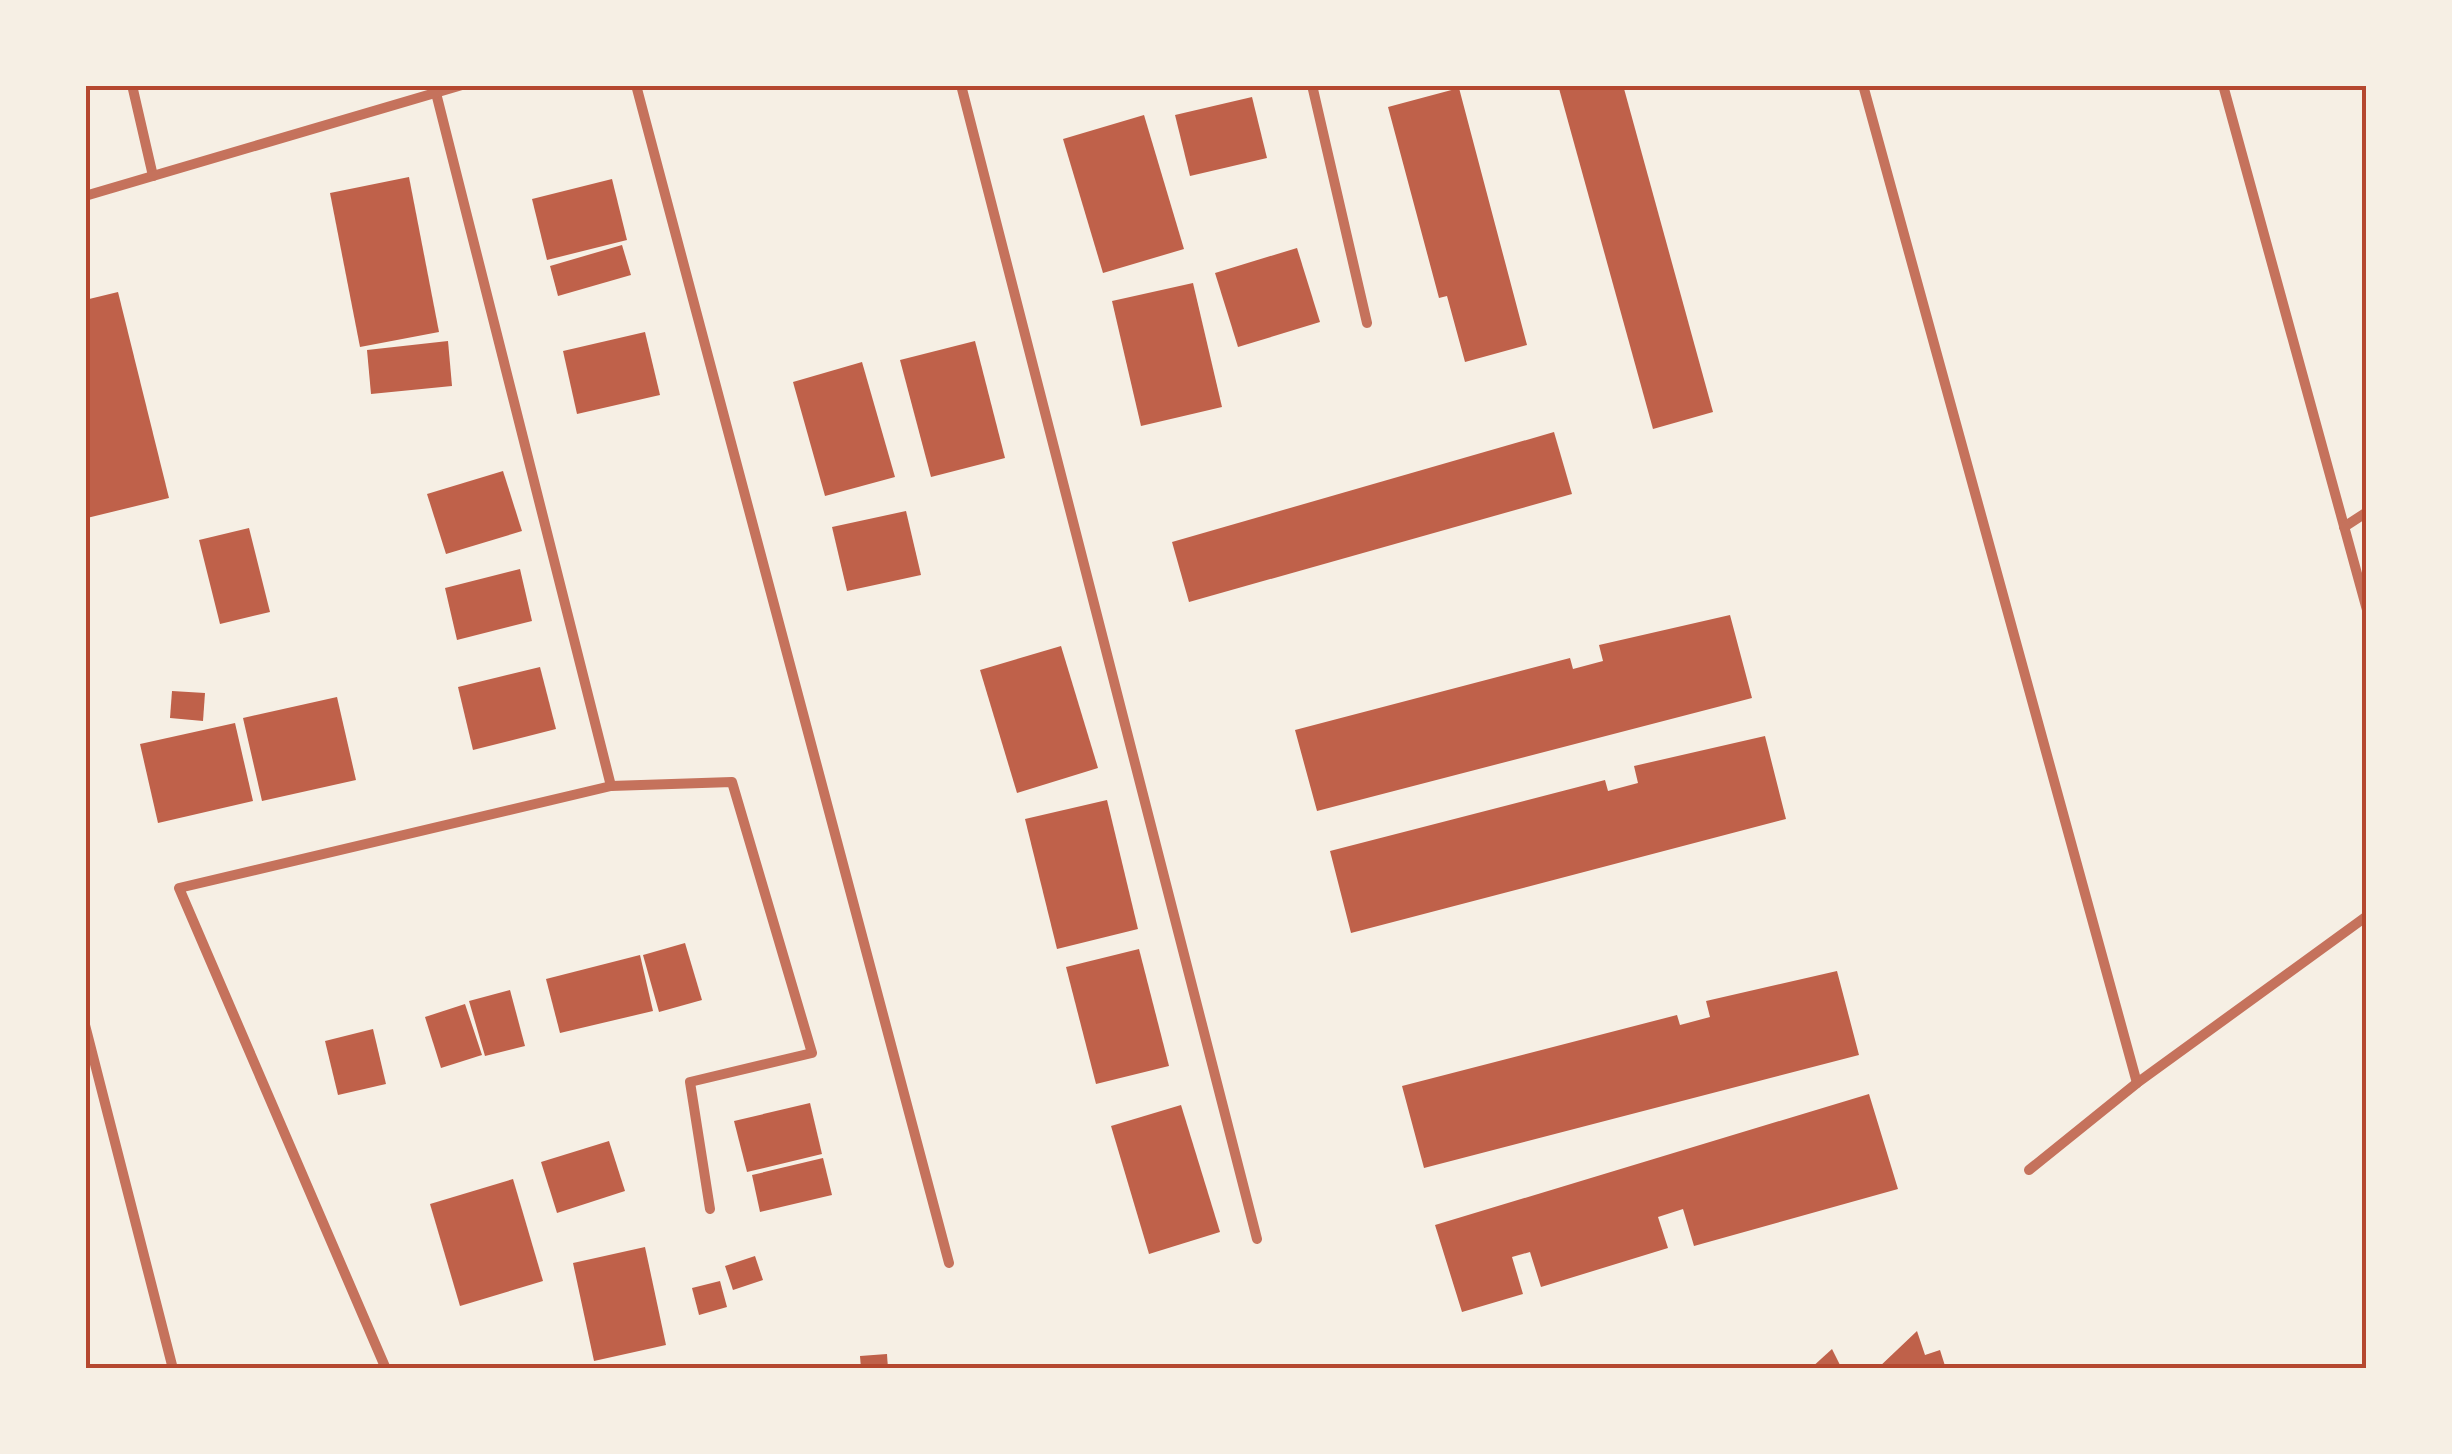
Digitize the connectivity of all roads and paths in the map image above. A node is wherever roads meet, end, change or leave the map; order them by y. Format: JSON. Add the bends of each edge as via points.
{"nodes":[{"id":1,"x":132,"y":85,"type":"edge"},
{"id":2,"x":462,"y":85,"type":"edge"},
{"id":3,"x":636,"y":85,"type":"edge"},
{"id":4,"x":961,"y":85,"type":"edge"},
{"id":5,"x":1312,"y":85,"type":"edge"},
{"id":6,"x":1863,"y":85,"type":"edge"},
{"id":7,"x":2223,"y":85,"type":"edge"},
{"id":8,"x":436,"y":93,"type":"junction"},
{"id":9,"x":153,"y":176,"type":"junction"},
{"id":10,"x":85,"y":196,"type":"edge"},
{"id":11,"x":1367,"y":323,"type":"dead end"},
{"id":12,"x":2367,"y":512,"type":"edge"},
{"id":13,"x":2344,"y":528,"type":"junction"},
{"id":14,"x":2367,"y":610,"type":"edge"},
{"id":15,"x":611,"y":786,"type":"junction"},
{"id":16,"x":2367,"y":916,"type":"edge"},
{"id":17,"x":85,"y":1025,"type":"edge"},
{"id":18,"x":2137,"y":1083,"type":"junction"},
{"id":19,"x":2029,"y":1170,"type":"dead end"},
{"id":20,"x":710,"y":1209,"type":"dead end"},
{"id":21,"x":1257,"y":1239,"type":"dead end"},
{"id":22,"x":949,"y":1263,"type":"dead end"},
{"id":23,"x":173,"y":1369,"type":"edge"},
{"id":24,"x":386,"y":1369,"type":"edge"}],
"edges":[{"from":1,"to":9,"type":"street"},
{"from":2,"to":8,"type":"street"},
{"from":3,"to":22,"type":"street"},
{"from":4,"to":21,"type":"street"},
{"from":5,"to":11,"type":"street"},
{"from":6,"to":18,"type":"street"},
{"from":7,"to":13,"type":"street"},
{"from":8,"to":9,"type":"street"},
{"from":8,"to":15,"type":"street"},
{"from":9,"to":10,"type":"street"},
{"from":12,"to":13,"type":"street"},
{"from":13,"to":14,"type":"street"},
{"from":15,"to":20,"type":"street","via":[[732,782],[812,1052],[690,1082]]},
{"from":15,"to":24,"type":"street","via":[[179,888]]},
{"from":16,"to":18,"type":"street"},
{"from":17,"to":23,"type":"street"},
{"from":18,"to":19,"type":"street"}]}
